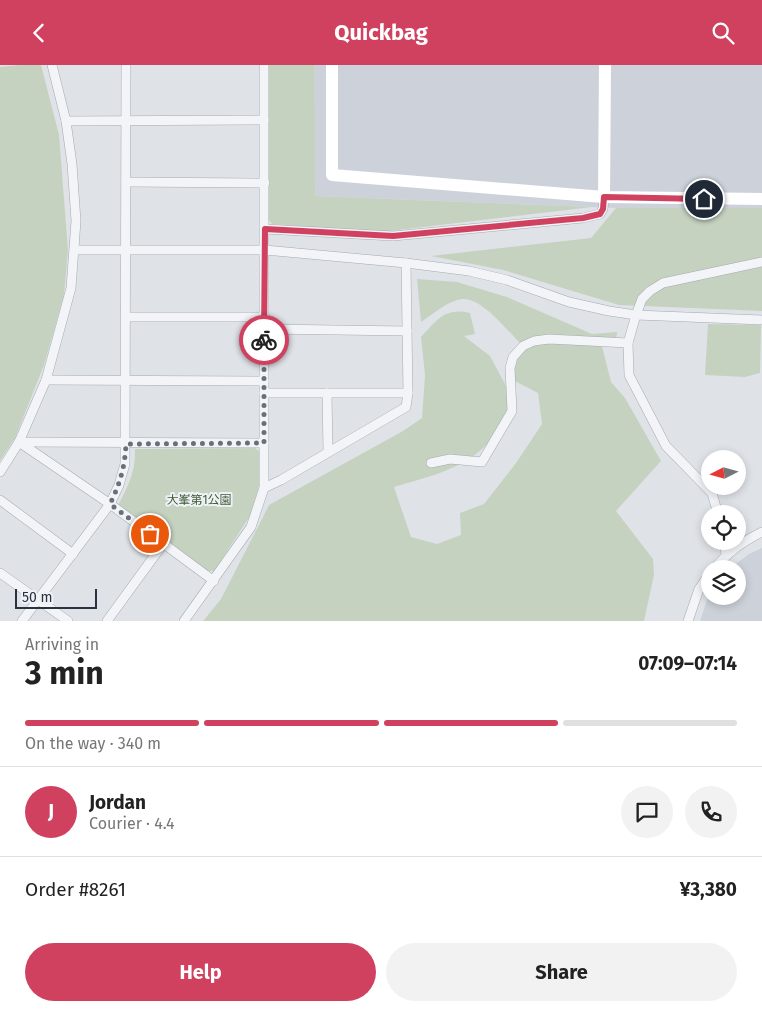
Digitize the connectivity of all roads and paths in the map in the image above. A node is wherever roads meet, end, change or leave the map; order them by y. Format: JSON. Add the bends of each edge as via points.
{"nodes":[{"id":1,"x":52,"y":65,"type":"edge"},
{"id":2,"x":126,"y":65,"type":"edge"},
{"id":3,"x":264,"y":65,"type":"edge"},
{"id":4,"x":332,"y":65,"type":"edge"},
{"id":5,"x":606,"y":65,"type":"edge"},
{"id":6,"x":126,"y":119,"type":"junction"},
{"id":7,"x":264,"y":120,"type":"junction"},
{"id":8,"x":66,"y":121,"type":"junction"},
{"id":9,"x":126,"y":182,"type":"junction"},
{"id":10,"x":265,"y":183,"type":"junction"},
{"id":11,"x":604,"y":197,"type":"junction"},
{"id":12,"x":762,"y":199,"type":"edge"},
{"id":13,"x":265,"y":229,"type":"junction"},
{"id":14,"x":75,"y":250,"type":"junction"},
{"id":15,"x":126,"y":250,"type":"junction"},
{"id":16,"x":265,"y":250,"type":"junction"},
{"id":17,"x":762,"y":262,"type":"edge"},
{"id":18,"x":406,"y":263,"type":"junction"},
{"id":19,"x":636,"y":315,"type":"junction"},
{"id":20,"x":126,"y":317,"type":"junction"},
{"id":21,"x":265,"y":317,"type":"junction"},
{"id":22,"x":762,"y":320,"type":"edge"},
{"id":23,"x":264,"y":329,"type":"junction"},
{"id":24,"x":407,"y":331,"type":"junction"},
{"id":25,"x":628,"y":343,"type":"junction"},
{"id":26,"x":46,"y":380,"type":"junction"},
{"id":27,"x":126,"y":380,"type":"junction"},
{"id":28,"x":264,"y":381,"type":"junction"},
{"id":29,"x":264,"y":393,"type":"junction"},
{"id":30,"x":327,"y":393,"type":"junction"},
{"id":31,"x":408,"y":393,"type":"junction"},
{"id":32,"x":19,"y":442,"type":"junction"},
{"id":33,"x":264,"y":443,"type":"junction"},
{"id":34,"x":126,"y":444,"type":"junction"},
{"id":35,"x":328,"y":452,"type":"junction"},
{"id":36,"x":431,"y":463,"type":"dead end"},
{"id":37,"x":0,"y":472,"type":"edge"},
{"id":38,"x":264,"y":488,"type":"junction"},
{"id":39,"x":0,"y":500,"type":"edge"},
{"id":40,"x":110,"y":504,"type":"junction"},
{"id":41,"x":715,"y":505,"type":"edge"},
{"id":42,"x":762,"y":532,"type":"edge"},
{"id":43,"x":163,"y":544,"type":"junction"},
{"id":44,"x":725,"y":550,"type":"edge"},
{"id":45,"x":73,"y":554,"type":"junction"},
{"id":46,"x":726,"y":554,"type":"junction"},
{"id":47,"x":721,"y":560,"type":"edge"},
{"id":48,"x":0,"y":573,"type":"edge"},
{"id":49,"x":214,"y":581,"type":"junction"},
{"id":50,"x":701,"y":588,"type":"edge"},
{"id":51,"x":38,"y":600,"type":"junction"},
{"id":52,"x":22,"y":621,"type":"edge"},
{"id":53,"x":68,"y":621,"type":"edge"},
{"id":54,"x":107,"y":621,"type":"edge"},
{"id":55,"x":184,"y":621,"type":"edge"},
{"id":56,"x":688,"y":621,"type":"edge"}],
"edges":[{"from":1,"to":8,"type":"street"},
{"from":2,"to":6,"type":"street"},
{"from":3,"to":7,"type":"street"},
{"from":4,"to":11,"type":"street","via":[[332,175]]},
{"from":5,"to":11,"type":"street"},
{"from":6,"to":7,"type":"street"},
{"from":6,"to":8,"type":"street"},
{"from":6,"to":9,"type":"street"},
{"from":7,"to":10,"type":"street"},
{"from":8,"to":14,"type":"street","via":[[76,221]]},
{"from":9,"to":10,"type":"street"},
{"from":9,"to":15,"type":"street"},
{"from":10,"to":13,"type":"street"},
{"from":11,"to":12,"type":"street"},
{"from":11,"to":13,"type":"street","via":[[600,214],[583,218],[393,236]]},
{"from":13,"to":16,"type":"street"},
{"from":14,"to":15,"type":"street"},
{"from":14,"to":26,"type":"street","via":[[71,288]]},
{"from":15,"to":16,"type":"street"},
{"from":15,"to":20,"type":"street"},
{"from":16,"to":18,"type":"street"},
{"from":16,"to":21,"type":"street"},
{"from":17,"to":19,"type":"street","via":[[663,283],[646,295]]},
{"from":18,"to":19,"type":"street","via":[[469,271],[590,308]]},
{"from":18,"to":24,"type":"street"},
{"from":19,"to":22,"type":"street"},
{"from":19,"to":25,"type":"street"},
{"from":20,"to":21,"type":"street"},
{"from":20,"to":27,"type":"street"},
{"from":21,"to":23,"type":"street"},
{"from":23,"to":24,"type":"street"},
{"from":23,"to":28,"type":"street"},
{"from":24,"to":31,"type":"street"},
{"from":25,"to":36,"type":"street","via":[[549,339],[524,346],[513,357],[510,368],[512,411],[482,462],[450,459]]},
{"from":25,"to":41,"type":"street","via":[[629,375],[649,415],[666,446],[712,493]]},
{"from":26,"to":27,"type":"street"},
{"from":26,"to":32,"type":"street"},
{"from":27,"to":28,"type":"street"},
{"from":27,"to":34,"type":"street"},
{"from":28,"to":29,"type":"street"},
{"from":29,"to":30,"type":"street"},
{"from":29,"to":33,"type":"street"},
{"from":30,"to":31,"type":"street"},
{"from":30,"to":35,"type":"street"},
{"from":31,"to":35,"type":"street","via":[[406,407]]},
{"from":32,"to":34,"type":"street"},
{"from":32,"to":37,"type":"street"},
{"from":32,"to":40,"type":"street"},
{"from":33,"to":34,"type":"street"},
{"from":33,"to":38,"type":"street"},
{"from":34,"to":40,"type":"street","via":[[123,471]]},
{"from":35,"to":38,"type":"street"},
{"from":38,"to":49,"type":"street","via":[[252,527]]},
{"from":39,"to":45,"type":"street"},
{"from":40,"to":43,"type":"street"},
{"from":40,"to":45,"type":"street"},
{"from":42,"to":46,"type":"street"},
{"from":43,"to":49,"type":"street"},
{"from":43,"to":54,"type":"street"},
{"from":44,"to":46,"type":"street"},
{"from":45,"to":51,"type":"street"},
{"from":46,"to":47,"type":"street"},
{"from":48,"to":51,"type":"street"},
{"from":49,"to":55,"type":"street"},
{"from":50,"to":56,"type":"street"},
{"from":51,"to":52,"type":"street"},
{"from":51,"to":53,"type":"street"}]}
